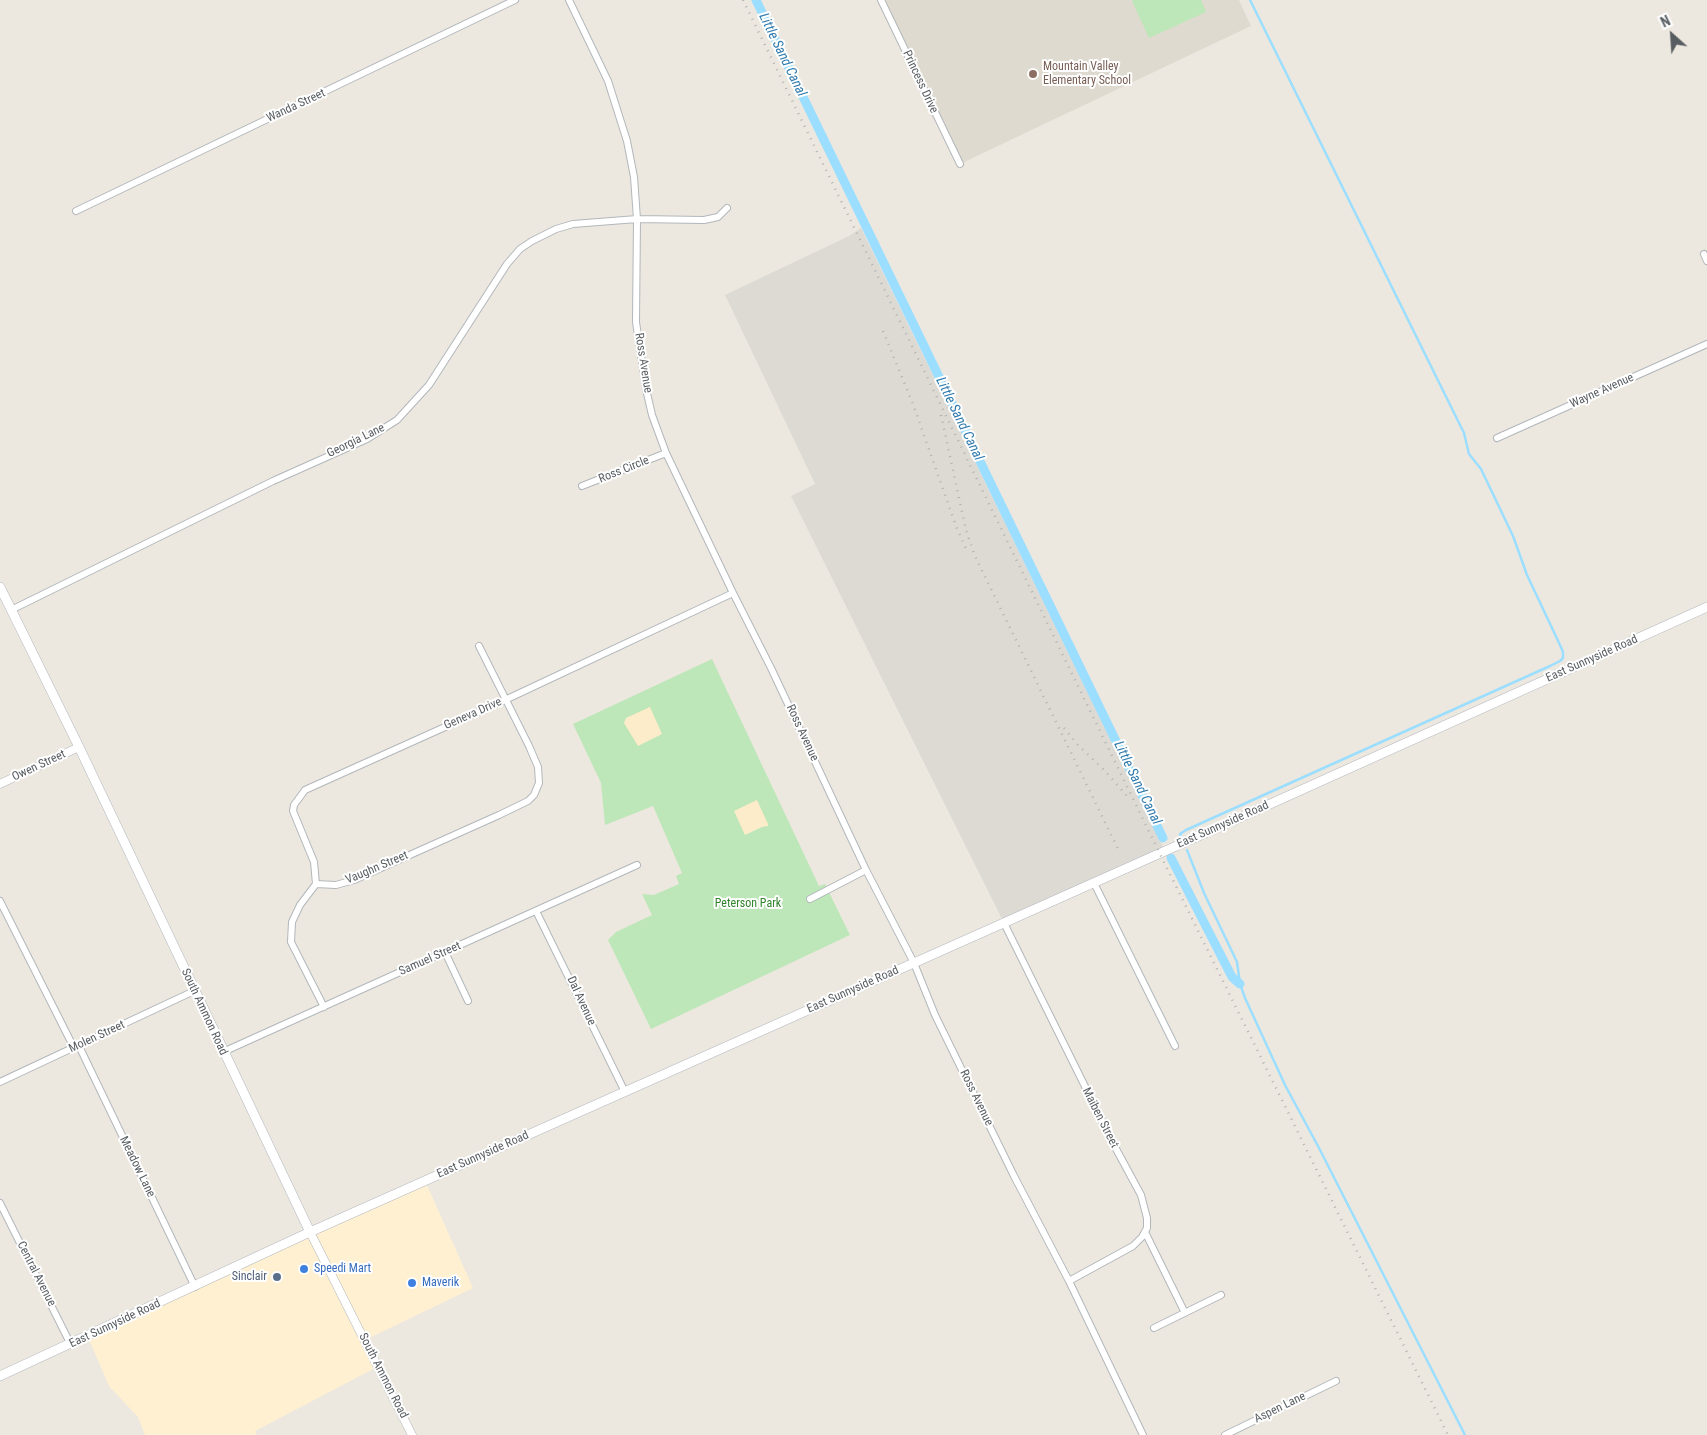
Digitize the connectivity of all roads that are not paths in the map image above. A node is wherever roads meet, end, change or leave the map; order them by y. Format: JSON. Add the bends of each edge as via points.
{"nodes":[{"id":1,"x":515,"y":0,"type":"edge"},
{"id":2,"x":569,"y":0,"type":"edge"},
{"id":3,"x":881,"y":0,"type":"edge"},
{"id":4,"x":960,"y":164,"type":"dead end"},
{"id":5,"x":727,"y":208,"type":"dead end"},
{"id":6,"x":76,"y":211,"type":"dead end"},
{"id":7,"x":637,"y":219,"type":"junction"},
{"id":8,"x":1707,"y":344,"type":"edge"},
{"id":9,"x":1497,"y":438,"type":"dead end"},
{"id":10,"x":666,"y":452,"type":"junction"},
{"id":11,"x":582,"y":486,"type":"dead end"},
{"id":12,"x":0,"y":587,"type":"edge"},
{"id":13,"x":732,"y":593,"type":"junction"},
{"id":14,"x":1707,"y":607,"type":"edge"},
{"id":15,"x":11,"y":610,"type":"junction"},
{"id":16,"x":479,"y":646,"type":"dead end"},
{"id":17,"x":505,"y":700,"type":"junction"},
{"id":18,"x":79,"y":747,"type":"junction"},
{"id":19,"x":0,"y":784,"type":"edge"},
{"id":20,"x":637,"y":865,"type":"dead end"},
{"id":21,"x":866,"y":870,"type":"junction"},
{"id":22,"x":1094,"y":883,"type":"junction"},
{"id":23,"x":316,"y":884,"type":"junction"},
{"id":24,"x":810,"y":899,"type":"dead end"},
{"id":25,"x":0,"y":901,"type":"edge"},
{"id":26,"x":536,"y":911,"type":"junction"},
{"id":27,"x":1004,"y":923,"type":"junction"},
{"id":28,"x":445,"y":952,"type":"junction"},
{"id":29,"x":914,"y":963,"type":"junction"},
{"id":30,"x":194,"y":991,"type":"junction"},
{"id":31,"x":468,"y":1001,"type":"dead end"},
{"id":32,"x":324,"y":1007,"type":"junction"},
{"id":33,"x":1175,"y":1046,"type":"dead end"},
{"id":34,"x":77,"y":1047,"type":"junction"},
{"id":35,"x":224,"y":1052,"type":"junction"},
{"id":36,"x":0,"y":1082,"type":"edge"},
{"id":37,"x":625,"y":1092,"type":"junction"},
{"id":38,"x":0,"y":1203,"type":"edge"},
{"id":39,"x":310,"y":1232,"type":"junction"},
{"id":40,"x":1145,"y":1232,"type":"junction"},
{"id":41,"x":1069,"y":1281,"type":"junction"},
{"id":42,"x":195,"y":1287,"type":"junction"},
{"id":43,"x":1221,"y":1295,"type":"dead end"},
{"id":44,"x":1185,"y":1312,"type":"junction"},
{"id":45,"x":1154,"y":1328,"type":"dead end"},
{"id":46,"x":71,"y":1345,"type":"junction"},
{"id":47,"x":0,"y":1376,"type":"edge"},
{"id":48,"x":1336,"y":1380,"type":"dead end"},
{"id":49,"x":412,"y":1435,"type":"edge"},
{"id":50,"x":1143,"y":1435,"type":"edge"},
{"id":51,"x":1225,"y":1435,"type":"edge"}],
"edges":[{"from":1,"to":6,"type":"street","name":"Wanda Street"},
{"from":2,"to":7,"type":"street","name":"Ross Avenue","via":[[618,109],[634,177]]},
{"from":3,"to":4,"type":"street","name":"Princess Drive"},
{"from":5,"to":7,"type":"street","name":"Georgia Lane","via":[[718,217],[704,220]]},
{"from":7,"to":10,"type":"street","name":"Ross Avenue","via":[[636,322],[652,415]]},
{"from":7,"to":15,"type":"street","name":"Georgia Lane","via":[[573,224],[556,229],[520,249],[429,385],[391,424]]},
{"from":8,"to":9,"type":"street","name":"Wayne Avenue"},
{"from":10,"to":11,"type":"street","name":"Ross Circle"},
{"from":10,"to":13,"type":"street","name":"Ross Avenue"},
{"from":12,"to":15,"type":"main road","name":"South Ammon Road"},
{"from":13,"to":17,"type":"street","name":"Geneva Drive"},
{"from":13,"to":21,"type":"street","name":"Ross Avenue"},
{"from":14,"to":22,"type":"main road","name":"East Sunnyside Road"},
{"from":15,"to":18,"type":"main road","name":"South Ammon Road"},
{"from":16,"to":17,"type":"street"},
{"from":17,"to":23,"type":"street","name":"Geneva Drive","via":[[304,790],[293,812],[314,862]]},
{"from":17,"to":23,"type":"street","name":"Vaughn Street","via":[[538,767],[539,783],[528,801],[354,880],[336,885]]},
{"from":18,"to":19,"type":"street","name":"Owen Street"},
{"from":18,"to":30,"type":"main road","name":"South Ammon Road"},
{"from":20,"to":26,"type":"street","name":"Samuel Street"},
{"from":21,"to":24,"type":"street"},
{"from":21,"to":29,"type":"street","name":"Ross Avenue"},
{"from":22,"to":27,"type":"main road","name":"East Sunnyside Road"},
{"from":22,"to":33,"type":"street"},
{"from":23,"to":32,"type":"street","via":[[292,922],[291,942]]},
{"from":25,"to":34,"type":"street","name":"Meadow Lane"},
{"from":26,"to":28,"type":"street","name":"Samuel Street"},
{"from":26,"to":37,"type":"street","name":"Dal Avenue"},
{"from":27,"to":29,"type":"main road","name":"East Sunnyside Road"},
{"from":27,"to":40,"type":"street","name":"Maiben Street","via":[[1140,1195],[1147,1218]]},
{"from":28,"to":31,"type":"street"},
{"from":28,"to":32,"type":"street","name":"Samuel Street"},
{"from":29,"to":37,"type":"main road","name":"East Sunnyside Road"},
{"from":29,"to":41,"type":"street","name":"Ross Avenue","via":[[935,1015]]},
{"from":30,"to":34,"type":"street","name":"Molen Street"},
{"from":30,"to":35,"type":"main road","name":"South Ammon Road"},
{"from":32,"to":35,"type":"street","name":"Samuel Street"},
{"from":34,"to":36,"type":"street","name":"Molen Street"},
{"from":34,"to":42,"type":"street","name":"Meadow Lane"},
{"from":35,"to":39,"type":"main road","name":"South Ammon Road"},
{"from":37,"to":39,"type":"main road","name":"East Sunnyside Road"},
{"from":38,"to":46,"type":"street","name":"Central Avenue"},
{"from":39,"to":42,"type":"main road","name":"East Sunnyside Road"},
{"from":39,"to":49,"type":"street","name":"South Ammon Road"},
{"from":40,"to":41,"type":"street","via":[[1133,1246]]},
{"from":40,"to":44,"type":"street"},
{"from":41,"to":50,"type":"street","name":"Ross Avenue"},
{"from":42,"to":46,"type":"main road","name":"East Sunnyside Road"},
{"from":43,"to":44,"type":"street"},
{"from":44,"to":45,"type":"street"},
{"from":46,"to":47,"type":"main road","name":"East Sunnyside Road"},
{"from":48,"to":51,"type":"street","name":"Aspen Lane"}]}
